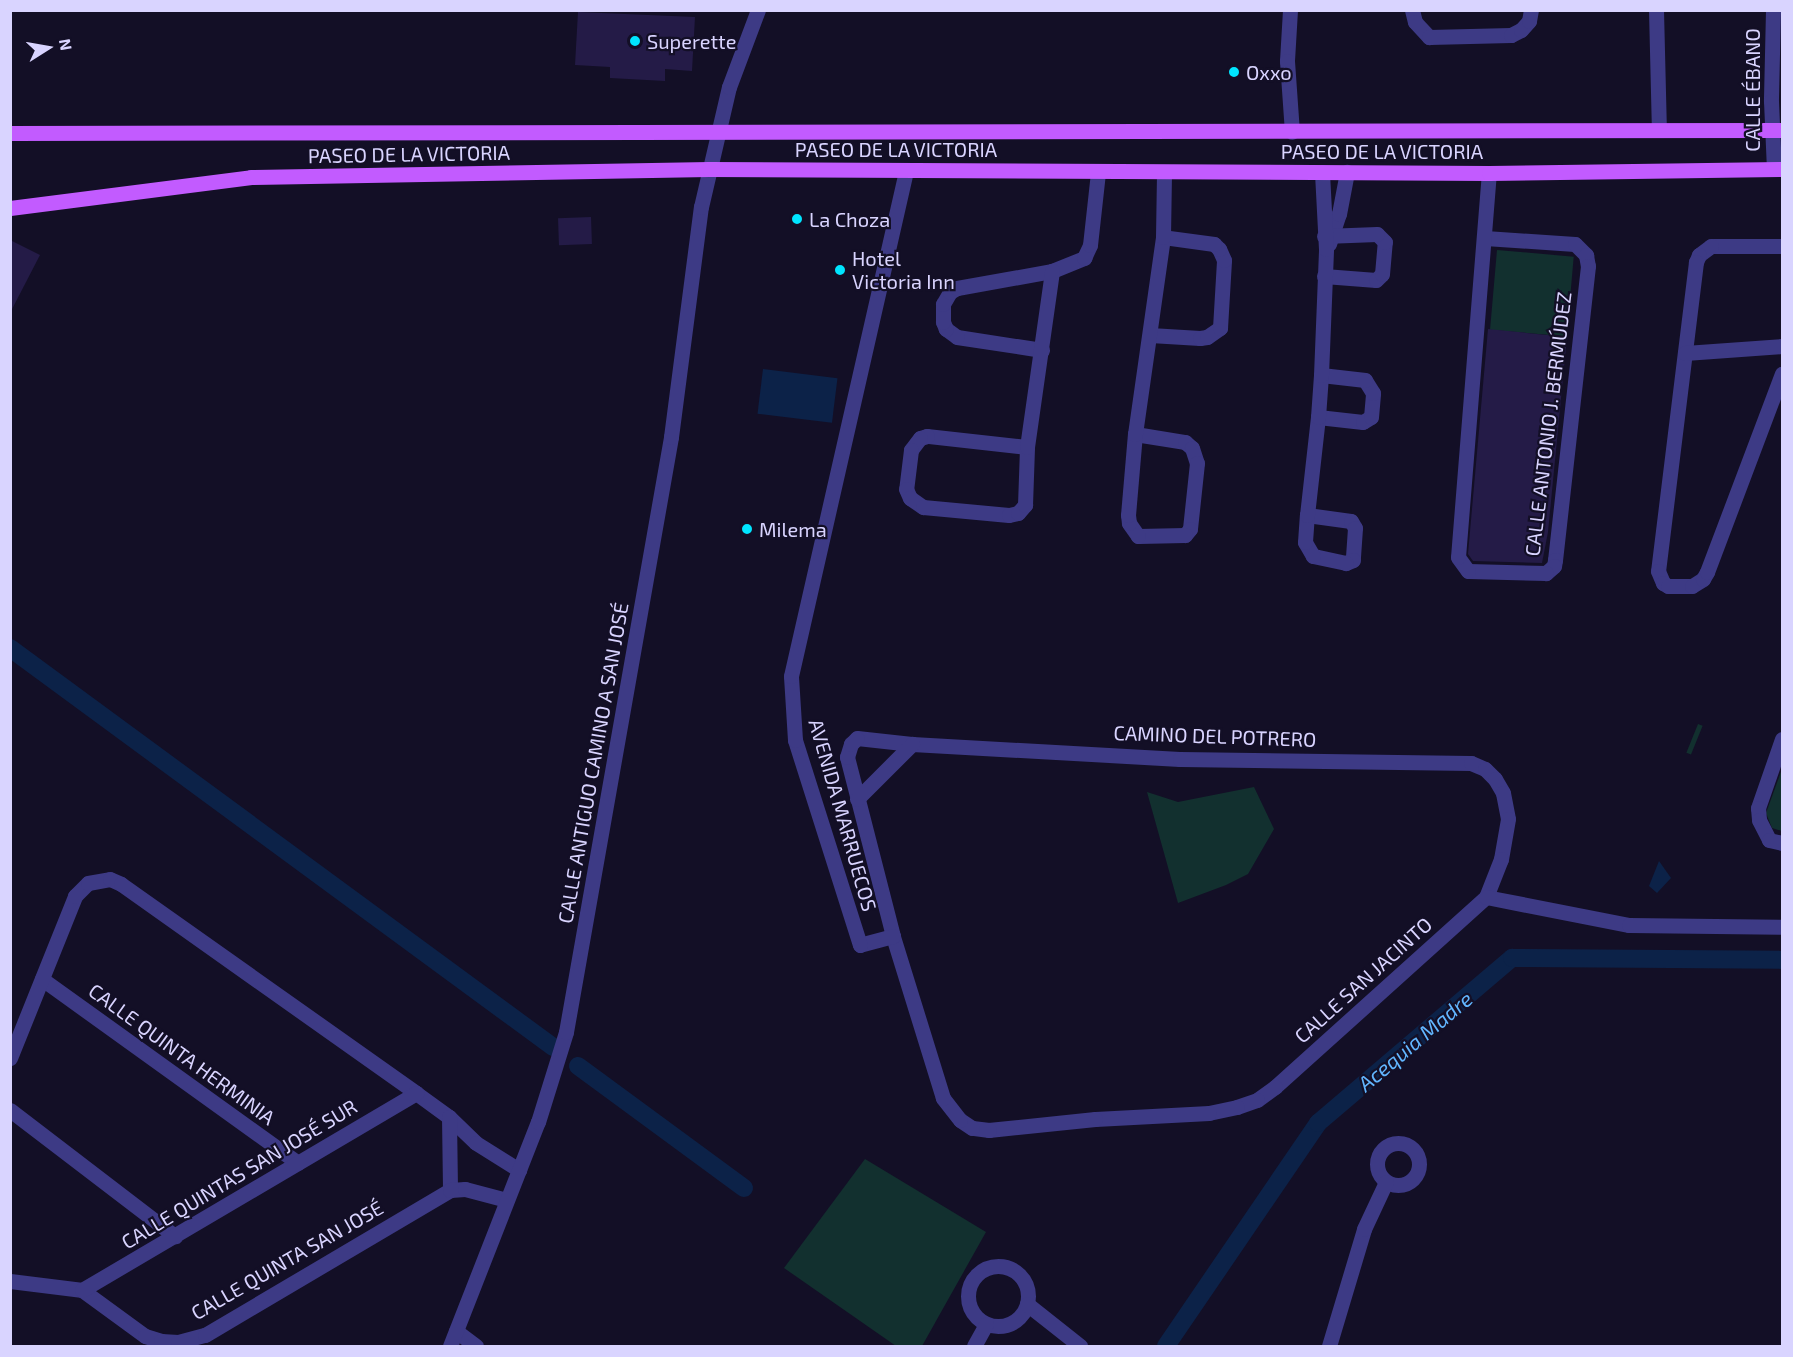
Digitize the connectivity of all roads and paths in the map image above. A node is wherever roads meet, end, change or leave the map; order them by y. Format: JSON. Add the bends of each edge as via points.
{"nodes":[{"id":1,"x":758,"y":10,"type":"edge"},
{"id":2,"x":1290,"y":10,"type":"edge"},
{"id":3,"x":1412,"y":10,"type":"edge"},
{"id":4,"x":1532,"y":10,"type":"edge"},
{"id":5,"x":1656,"y":10,"type":"edge"},
{"id":6,"x":1773,"y":10,"type":"edge"},
{"id":7,"x":1659,"y":130,"type":"junction"},
{"id":8,"x":1778,"y":130,"type":"edge"},
{"id":9,"x":718,"y":132,"type":"junction"},
{"id":10,"x":1292,"y":132,"type":"junction"},
{"id":11,"x":10,"y":133,"type":"edge"},
{"id":12,"x":709,"y":169,"type":"junction"},
{"id":13,"x":1778,"y":169,"type":"edge"},
{"id":14,"x":906,"y":171,"type":"junction"},
{"id":15,"x":1098,"y":172,"type":"junction"},
{"id":16,"x":1164,"y":172,"type":"junction"},
{"id":17,"x":1322,"y":172,"type":"junction"},
{"id":18,"x":1347,"y":172,"type":"junction"},
{"id":19,"x":1489,"y":173,"type":"junction"},
{"id":20,"x":10,"y":208,"type":"edge"},
{"id":21,"x":1163,"y":237,"type":"junction"},
{"id":22,"x":1485,"y":238,"type":"junction"},
{"id":23,"x":1328,"y":240,"type":"junction"},
{"id":24,"x":1782,"y":246,"type":"edge"},
{"id":25,"x":1052,"y":271,"type":"junction"},
{"id":26,"x":1324,"y":276,"type":"junction"},
{"id":27,"x":1150,"y":335,"type":"junction"},
{"id":28,"x":1782,"y":346,"type":"edge"},
{"id":29,"x":1042,"y":350,"type":"junction"},
{"id":30,"x":1685,"y":353,"type":"junction"},
{"id":31,"x":1782,"y":374,"type":"edge"},
{"id":32,"x":1321,"y":375,"type":"junction"},
{"id":33,"x":1318,"y":417,"type":"junction"},
{"id":34,"x":1135,"y":434,"type":"junction"},
{"id":35,"x":1027,"y":447,"type":"junction"},
{"id":36,"x":1307,"y":515,"type":"junction"},
{"id":37,"x":857,"y":738,"type":"joint"},
{"id":38,"x":1782,"y":739,"type":"edge"},
{"id":39,"x":912,"y":744,"type":"junction"},
{"id":40,"x":857,"y":799,"type":"junction"},
{"id":41,"x":1782,"y":843,"type":"edge"},
{"id":42,"x":1486,"y":897,"type":"junction"},
{"id":43,"x":1782,"y":927,"type":"edge"},
{"id":44,"x":893,"y":936,"type":"junction"},
{"id":45,"x":42,"y":979,"type":"junction"},
{"id":46,"x":10,"y":1058,"type":"edge"},
{"id":47,"x":416,"y":1094,"type":"junction"},
{"id":48,"x":10,"y":1110,"type":"edge"},
{"id":49,"x":449,"y":1117,"type":"junction"},
{"id":50,"x":972,"y":1128,"type":"joint"},
{"id":51,"x":298,"y":1163,"type":"junction"},
{"id":52,"x":519,"y":1170,"type":"junction"},
{"id":53,"x":1386,"y":1182,"type":"dead end"},
{"id":54,"x":450,"y":1190,"type":"junction"},
{"id":55,"x":507,"y":1200,"type":"junction"},
{"id":56,"x":175,"y":1236,"type":"junction"},
{"id":57,"x":10,"y":1281,"type":"edge"},
{"id":58,"x":82,"y":1290,"type":"junction"},
{"id":59,"x":1028,"y":1304,"type":"junction"},
{"id":60,"x":986,"y":1324,"type":"junction"},
{"id":61,"x":456,"y":1330,"type":"junction"},
{"id":62,"x":450,"y":1347,"type":"edge"},
{"id":63,"x":476,"y":1347,"type":"edge"},
{"id":64,"x":974,"y":1347,"type":"edge"},
{"id":65,"x":1080,"y":1347,"type":"edge"},
{"id":66,"x":1329,"y":1347,"type":"edge"}],
"edges":[{"from":1,"to":9,"type":"street","name":"CALLE ANTIGUO CAMINO A SAN JOSÉ","via":[[729,87]]},
{"from":2,"to":10,"type":"street","via":[[1287,61]]},
{"from":3,"to":4,"type":"street","via":[[1415,22],[1429,37],[1511,35],[1529,21]]},
{"from":5,"to":7,"type":"street"},
{"from":6,"to":8,"type":"street","name":"CALLE ÉBANO"},
{"from":7,"to":8,"type":"main road","name":"PASEO DE LA VICTORIA"},
{"from":7,"to":10,"type":"main road","name":"PASEO DE LA VICTORIA"},
{"from":8,"to":13,"type":"street","name":"CALLE ÉBANO"},
{"from":9,"to":10,"type":"main road","name":"PASEO DE LA VICTORIA"},
{"from":9,"to":11,"type":"main road","name":"PASEO DE LA VICTORIA"},
{"from":9,"to":12,"type":"street","name":"CALLE ANTIGUO CAMINO A SAN JOSÉ"},
{"from":12,"to":14,"type":"main road","name":"PASEO DE LA VICTORIA"},
{"from":12,"to":20,"type":"main road","name":"PASEO DE LA VICTORIA","via":[[251,177]]},
{"from":12,"to":52,"type":"street","name":"CALLE ANTIGUO CAMINO A SAN JOSÉ","via":[[670,437],[576,986],[558,1064]]},
{"from":13,"to":19,"type":"main road","name":"PASEO DE LA VICTORIA"},
{"from":14,"to":15,"type":"main road","name":"PASEO DE LA VICTORIA"},
{"from":14,"to":44,"type":"street","name":"AVENIDA MARRUECOS","via":[[791,676],[795,740],[860,945]]},
{"from":15,"to":16,"type":"main road","name":"PASEO DE LA VICTORIA"},
{"from":15,"to":25,"type":"street","via":[[1090,245],[1084,258]]},
{"from":16,"to":17,"type":"main road","name":"PASEO DE LA VICTORIA"},
{"from":16,"to":21,"type":"street"},
{"from":17,"to":18,"type":"main road","name":"PASEO DE LA VICTORIA"},
{"from":17,"to":23,"type":"street"},
{"from":18,"to":19,"type":"main road","name":"PASEO DE LA VICTORIA"},
{"from":18,"to":23,"type":"street"},
{"from":19,"to":22,"type":"street","name":"CALLE ANTONIO J. BERMÚDEZ"},
{"from":21,"to":27,"type":"street"},
{"from":21,"to":27,"type":"street","via":[[1214,244],[1219,249],[1224,260],[1220,328],[1200,338]]},
{"from":22,"to":22,"type":"street","name":"CALLE ANTONIO J. BERMÚDEZ","via":[[1458,557],[1468,571],[1546,573],[1556,561],[1588,266],[1586,255],[1575,244]]},
{"from":23,"to":26,"type":"street"},
{"from":23,"to":26,"type":"street","via":[[1380,236],[1385,242],[1382,274],[1372,280]]},
{"from":24,"to":30,"type":"street","via":[[1711,246],[1699,255]]},
{"from":25,"to":29,"type":"street"},
{"from":25,"to":29,"type":"street","via":[[957,288],[943,304],[943,322],[957,337]]},
{"from":26,"to":32,"type":"street"},
{"from":27,"to":34,"type":"street"},
{"from":28,"to":30,"type":"street"},
{"from":29,"to":35,"type":"street"},
{"from":30,"to":31,"type":"street","via":[[1658,571],[1668,586],[1692,586],[1707,572]]},
{"from":32,"to":33,"type":"street"},
{"from":32,"to":33,"type":"street","via":[[1365,381],[1373,393],[1371,417],[1363,422]]},
{"from":33,"to":36,"type":"street"},
{"from":34,"to":34,"type":"street","via":[[1185,442],[1192,448],[1197,463],[1190,529],[1185,535],[1138,536],[1129,523]]},
{"from":35,"to":35,"type":"street","via":[[1025,505],[1014,514],[923,507],[910,498],[906,489],[911,450],[920,438]]},
{"from":36,"to":36,"type":"street","via":[[1305,542],[1313,556],[1346,563],[1355,558],[1355,528],[1351,521]]},
{"from":37,"to":39,"type":"street","name":"CAMINO DEL POTRERO"},
{"from":37,"to":40,"type":"street","name":"AVENIDA MARRUECOS","via":[[850,744],[847,758]]},
{"from":38,"to":41,"type":"street","via":[[1758,808],[1769,840]]},
{"from":39,"to":40,"type":"street"},
{"from":39,"to":42,"type":"street","name":"CAMINO DEL POTRERO","via":[[1180,759],[1471,763],[1485,770],[1503,793],[1508,819],[1501,859]]},
{"from":40,"to":44,"type":"street","name":"AVENIDA MARRUECOS"},
{"from":42,"to":43,"type":"street","via":[[1629,925]]},
{"from":42,"to":50,"type":"street","name":"CALLE SAN JACINTO","via":[[1257,1100],[1209,1113],[1095,1119],[1011,1130]]},
{"from":44,"to":50,"type":"street","name":"AVENIDA MARRUECOS","via":[[943,1098],[960,1120]]},
{"from":45,"to":46,"type":"street"},
{"from":45,"to":47,"type":"street","via":[[75,896],[88,883],[101,879],[121,884]]},
{"from":45,"to":51,"type":"street","name":"CALLE QUINTA HERMINIA"},
{"from":47,"to":49,"type":"street"},
{"from":47,"to":51,"type":"street","name":"CALLE QUINTAS SAN JOSÉ SUR"},
{"from":48,"to":56,"type":"street"},
{"from":49,"to":52,"type":"street","via":[[476,1143]]},
{"from":49,"to":54,"type":"street"},
{"from":51,"to":56,"type":"street","name":"CALLE QUINTAS SAN JOSÉ SUR"},
{"from":52,"to":55,"type":"street","name":"CALLE ANTIGUO CAMINO A SAN JOSÉ"},
{"from":53,"to":66,"type":"street","via":[[1364,1229]]},
{"from":54,"to":55,"type":"street","via":[[465,1189]]},
{"from":54,"to":58,"type":"street","name":"CALLE QUINTA SAN JOSÉ","via":[[205,1335],[178,1342],[145,1336]]},
{"from":55,"to":61,"type":"street","name":"CALLE ANTIGUO CAMINO A SAN JOSÉ"},
{"from":56,"to":58,"type":"street","name":"CALLE QUINTAS SAN JOSÉ SUR"},
{"from":57,"to":58,"type":"street","name":"CALLE QUINTA SAN JOSÉ"},
{"from":59,"to":60,"type":"street","via":[[1016,1321]]},
{"from":59,"to":60,"type":"street","via":[[1026,1285],[1013,1270],[985,1269],[977,1275],[969,1292],[972,1311]]},
{"from":59,"to":65,"type":"street"},
{"from":60,"to":64,"type":"street"},
{"from":61,"to":62,"type":"street","name":"CALLE ANTIGUO CAMINO A SAN JOSÉ"},
{"from":61,"to":63,"type":"street"}]}
